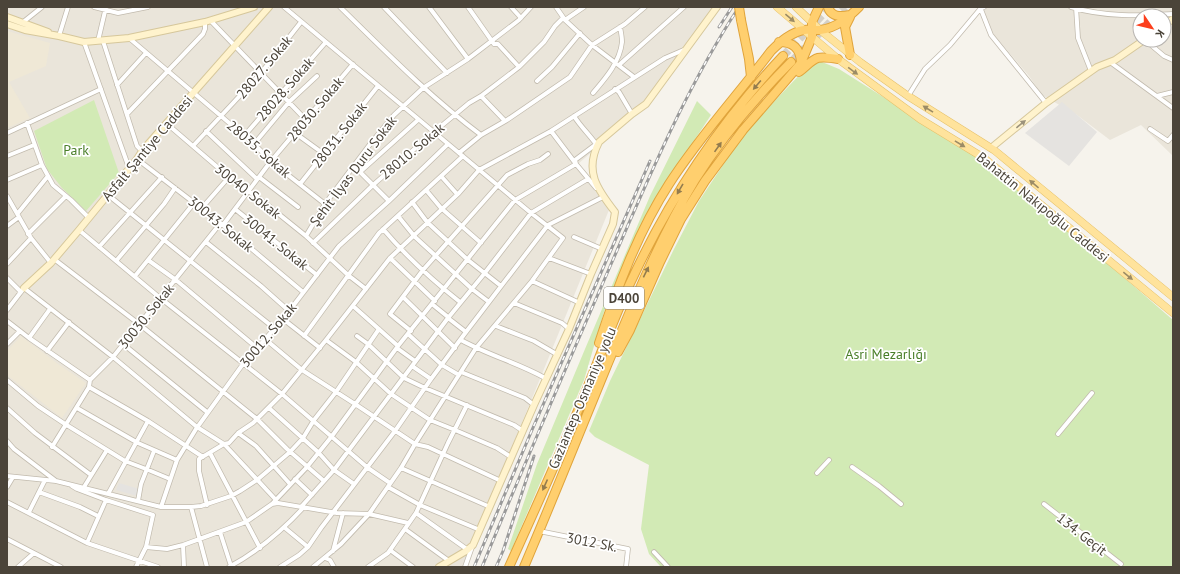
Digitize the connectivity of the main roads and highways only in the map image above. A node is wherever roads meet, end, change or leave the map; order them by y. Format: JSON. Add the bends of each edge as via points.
{"nodes":[{"id":1,"x":738,"y":7,"type":"edge"},
{"id":2,"x":777,"y":7,"type":"edge"},
{"id":3,"x":796,"y":7,"type":"edge"},
{"id":4,"x":819,"y":7,"type":"edge"},
{"id":5,"x":828,"y":7,"type":"edge"},
{"id":6,"x":859,"y":7,"type":"edge"},
{"id":7,"x":852,"y":14,"type":"junction"},
{"id":8,"x":812,"y":30,"type":"junction"},
{"id":9,"x":779,"y":42,"type":"junction"},
{"id":10,"x":850,"y":55,"type":"junction"},
{"id":11,"x":784,"y":56,"type":"tunnel mouth"},
{"id":12,"x":838,"y":59,"type":"junction"},
{"id":13,"x":791,"y":62,"type":"tunnel mouth"},
{"id":14,"x":801,"y":63,"type":"junction"},
{"id":15,"x":751,"y":77,"type":"junction"},
{"id":16,"x":785,"y":82,"type":"junction"},
{"id":17,"x":1173,"y":297,"type":"edge"},
{"id":18,"x":1173,"y":313,"type":"edge"},
{"id":19,"x":597,"y":390,"type":"junction"},
{"id":20,"x":574,"y":420,"type":"junction"},
{"id":21,"x":509,"y":567,"type":"edge"},
{"id":22,"x":524,"y":567,"type":"edge"}],
"edges":[{"from":1,"to":15,"type":"highway","bridge":true},
{"from":2,"to":8,"type":"main road","one_way":true},
{"from":3,"to":8,"type":"main road"},
{"from":4,"to":8,"type":"highway"},
{"from":5,"to":7,"type":"highway","via":[[829,12],[834,15],[842,17]]},
{"from":6,"to":7,"type":"highway"},
{"from":7,"to":8,"type":"highway","via":[[831,27]]},
{"from":7,"to":10,"type":"highway","via":[[845,27]]},
{"from":8,"to":9,"type":"highway","via":[[789,35]]},
{"from":8,"to":10,"type":"main road","name":"Bahattin Nakıpoğlu Caddesi"},
{"from":8,"to":12,"type":"main road","name":"Bahattin Nakıpoğlu Caddesi"},
{"from":8,"to":14,"type":"highway"},
{"from":9,"to":14,"type":"highway","via":[[788,42],[796,47]]},
{"from":9,"to":15,"type":"highway"},
{"from":17,"to":10,"type":"main road","name":"Bahattin Nakıpoğlu Caddesi","one_way":true,"via":[[990,148],[908,96]]},
{"from":11,"to":20,"type":"highway","name":"Gaziantep-Osmaniye yolu","number":"D400","one_way":true,"via":[[758,82],[722,128],[689,174],[664,216],[634,274]]},
{"from":12,"to":16,"type":"highway","via":[[815,58]]},
{"from":12,"to":18,"type":"main road","name":"Bahattin Nakıpoğlu Caddesi","one_way":true,"via":[[920,119],[984,158]]},
{"from":19,"to":13,"type":"highway","name":"Gaziantep-Osmaniye yolu","number":"D400","one_way":true,"via":[[644,276],[696,178],[729,131]]},
{"from":14,"to":16,"type":"highway"},
{"from":15,"to":20,"type":"highway","via":[[704,134],[668,185],[643,231],[604,328]]},
{"from":16,"to":19,"type":"highway","via":[[743,130],[705,181],[681,219],[630,330]]},
{"from":19,"to":22,"type":"highway","name":"Gaziantep-Osmaniye yolu","number":"D400"},
{"from":20,"to":21,"type":"highway","name":"Gaziantep-Osmaniye yolu","number":"D400","one_way":true}]}
